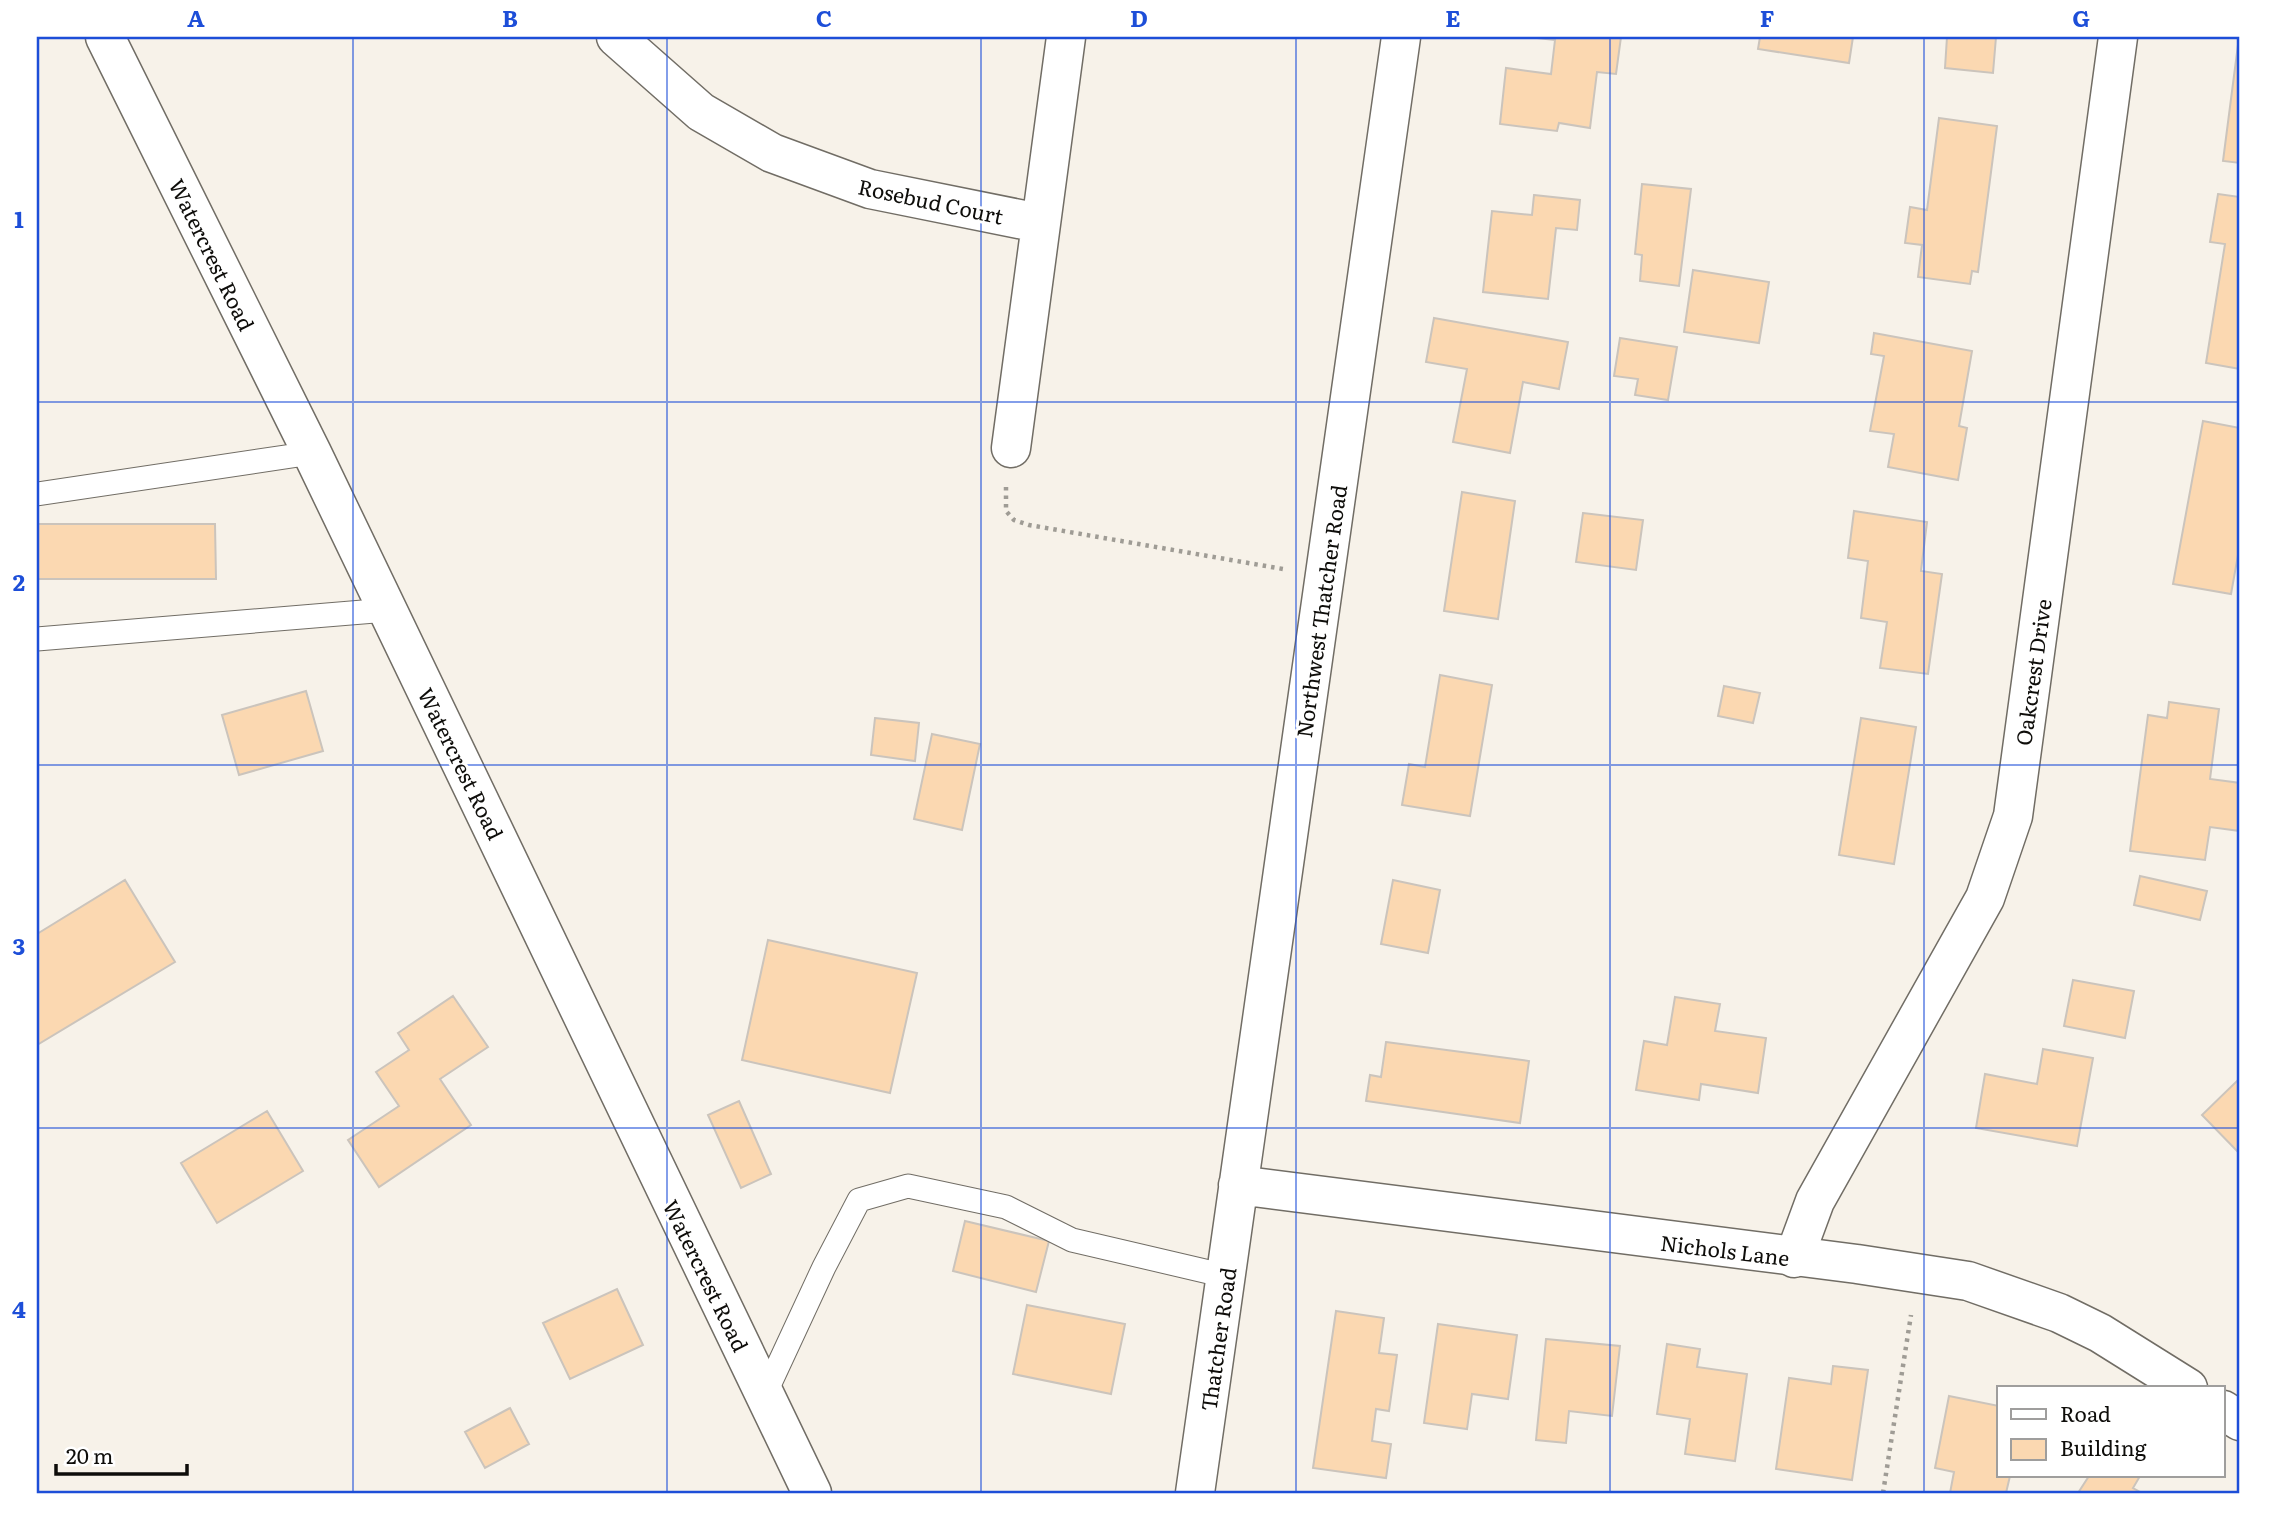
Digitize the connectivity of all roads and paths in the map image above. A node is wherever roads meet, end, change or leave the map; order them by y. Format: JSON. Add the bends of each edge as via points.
{"nodes":[{"id":1,"x":105,"y":37,"type":"edge"},
{"id":2,"x":615,"y":37,"type":"edge"},
{"id":3,"x":1066,"y":37,"type":"edge"},
{"id":4,"x":1401,"y":37,"type":"edge"},
{"id":5,"x":2118,"y":37,"type":"edge"},
{"id":6,"x":1039,"y":223,"type":"junction"},
{"id":7,"x":1011,"y":448,"type":"joint"},
{"id":8,"x":312,"y":453,"type":"junction"},
{"id":9,"x":38,"y":491,"type":"edge"},
{"id":10,"x":1325,"y":576,"type":"junction"},
{"id":11,"x":387,"y":610,"type":"junction"},
{"id":12,"x":37,"y":639,"type":"edge"},
{"id":13,"x":1238,"y":1185,"type":"junction"},
{"id":14,"x":1794,"y":1258,"type":"junction"},
{"id":15,"x":1918,"y":1273,"type":"junction"},
{"id":16,"x":1226,"y":1276,"type":"junction"},
{"id":17,"x":2185,"y":1386,"type":"edge"},
{"id":18,"x":765,"y":1394,"type":"junction"},
{"id":19,"x":2224,"y":1411,"type":"edge"},
{"id":20,"x":2240,"y":1421,"type":"edge"},
{"id":21,"x":812,"y":1493,"type":"edge"},
{"id":22,"x":1195,"y":1493,"type":"edge"},
{"id":23,"x":1883,"y":1493,"type":"edge"}],
"edges":[{"from":1,"to":8,"type":"street","name":"Watercrest Road"},
{"from":2,"to":6,"type":"street","name":"Rosebud Court","via":[[701,112],[772,153],[870,190]]},
{"from":3,"to":6,"type":"street"},
{"from":4,"to":10,"type":"street","name":"Northwest Thatcher Road"},
{"from":5,"to":14,"type":"street","name":"Oakcrest Drive","via":[[2013,816],[1984,898],[1815,1201]]},
{"from":6,"to":7,"type":"street"},
{"from":7,"to":10,"type":"path","via":[[1006,511],[1014,520]]},
{"from":8,"to":9,"type":"lane"},
{"from":8,"to":11,"type":"street","name":"Watercrest Road"},
{"from":10,"to":13,"type":"street","name":"Northwest Thatcher Road"},
{"from":11,"to":12,"type":"lane"},
{"from":11,"to":18,"type":"street","name":"Watercrest Road"},
{"from":13,"to":14,"type":"street","name":"Nichols Lane"},
{"from":13,"to":16,"type":"street","name":"Thatcher Road"},
{"from":14,"to":15,"type":"street","name":"Nichols Lane"},
{"from":15,"to":17,"type":"street","name":"Nichols Lane","via":[[1968,1281],[2059,1313]]},
{"from":15,"to":23,"type":"path"},
{"from":16,"to":18,"type":"lane","via":[[1072,1240],[1006,1206],[908,1186],[859,1200]]},
{"from":16,"to":22,"type":"street","name":"Thatcher Road"},
{"from":18,"to":21,"type":"street","name":"Watercrest Road"},
{"from":19,"to":20,"type":"street"}]}
